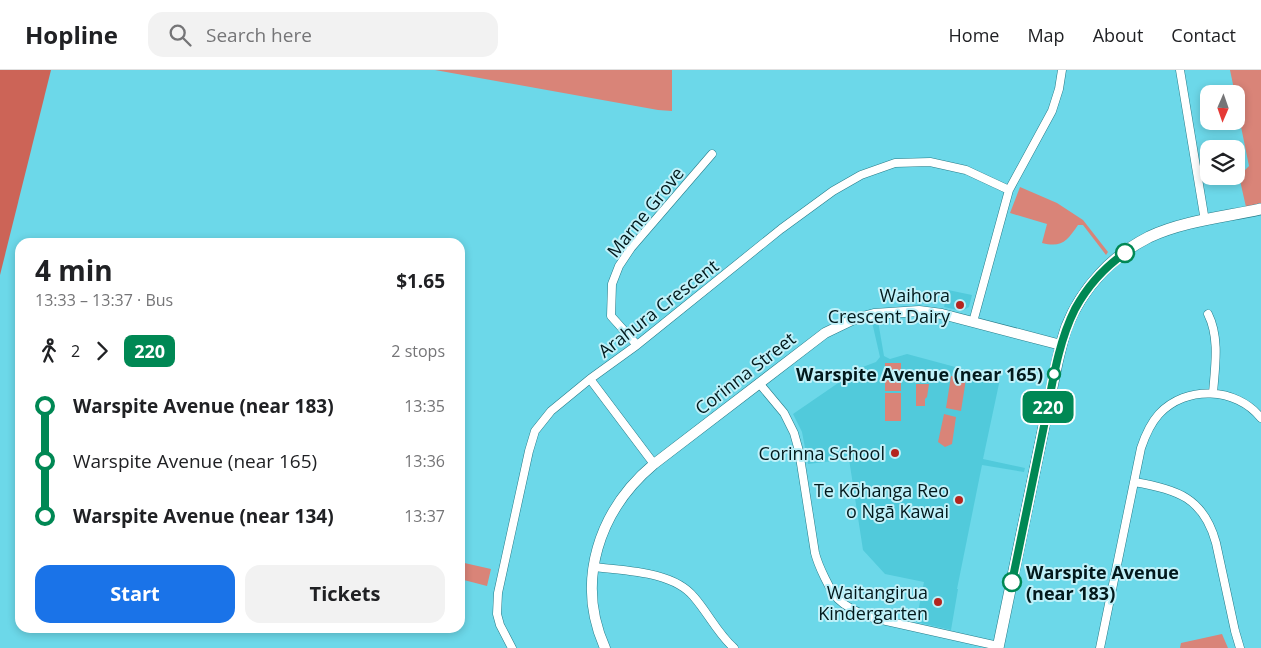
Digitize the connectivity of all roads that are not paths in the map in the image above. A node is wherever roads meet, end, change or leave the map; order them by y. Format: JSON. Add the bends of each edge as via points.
{"nodes":[{"id":1,"x":1062,"y":70,"type":"edge"},
{"id":2,"x":1180,"y":70,"type":"edge"},
{"id":3,"x":712,"y":154,"type":"dead end"},
{"id":4,"x":1009,"y":190,"type":"junction"},
{"id":5,"x":1261,"y":209,"type":"edge"},
{"id":6,"x":1205,"y":221,"type":"junction"},
{"id":7,"x":1208,"y":314,"type":"dead end"},
{"id":8,"x":973,"y":322,"type":"junction"},
{"id":9,"x":637,"y":345,"type":"junction"},
{"id":10,"x":1061,"y":345,"type":"junction"},
{"id":11,"x":590,"y":379,"type":"junction"},
{"id":12,"x":759,"y":383,"type":"junction"},
{"id":13,"x":1213,"y":393,"type":"junction"},
{"id":14,"x":1261,"y":418,"type":"edge"},
{"id":15,"x":654,"y":464,"type":"junction"},
{"id":16,"x":1134,"y":482,"type":"junction"},
{"id":17,"x":594,"y":567,"type":"junction"},
{"id":18,"x":998,"y":647,"type":"edge"},
{"id":19,"x":512,"y":648,"type":"edge"},
{"id":20,"x":605,"y":648,"type":"edge"},
{"id":21,"x":734,"y":648,"type":"edge"},
{"id":22,"x":1100,"y":648,"type":"edge"},
{"id":23,"x":1240,"y":648,"type":"edge"}],
"edges":[{"from":1,"to":4,"type":"street","via":[[1060,89],[1052,111]]},
{"from":2,"to":6,"type":"street"},
{"from":3,"to":9,"type":"street","name":"Marne Grove","via":[[619,266],[612,284],[611,316]]},
{"from":4,"to":8,"type":"street"},
{"from":4,"to":9,"type":"street","name":"Arahura Crescent","via":[[966,170],[930,162],[895,163],[861,175],[781,229]]},
{"from":5,"to":6,"type":"main road"},
{"from":6,"to":10,"type":"main road","via":[[1149,238],[1113,261],[1082,298]]},
{"from":7,"to":13,"type":"street","via":[[1215,340]]},
{"from":8,"to":10,"type":"street","name":"Corinna Street"},
{"from":8,"to":12,"type":"street","name":"Corinna Street","via":[[919,311],[874,314],[852,320],[825,333]]},
{"from":9,"to":11,"type":"street","name":"Arahura Crescent"},
{"from":10,"to":18,"type":"main road"},
{"from":11,"to":15,"type":"street"},
{"from":11,"to":19,"type":"street","name":"Arahura Crescent","via":[[551,411],[535,431],[529,451],[498,593],[497,614]]},
{"from":12,"to":15,"type":"street","name":"Corinna Street"},
{"from":12,"to":18,"type":"street","via":[[784,413],[794,433],[814,553],[838,599],[873,618]]},
{"from":13,"to":14,"type":"street","via":[[1240,401]]},
{"from":13,"to":16,"type":"street","via":[[1183,398],[1160,414],[1146,434]]},
{"from":15,"to":17,"type":"street","name":"Corinna Street","via":[[631,486],[611,514]]},
{"from":16,"to":22,"type":"street"},
{"from":16,"to":23,"type":"street","via":[[1180,493],[1206,517],[1213,530]]},
{"from":17,"to":20,"type":"street","name":"Corinna Street","via":[[594,613]]},
{"from":17,"to":21,"type":"street","via":[[673,579],[694,596]]}]}
